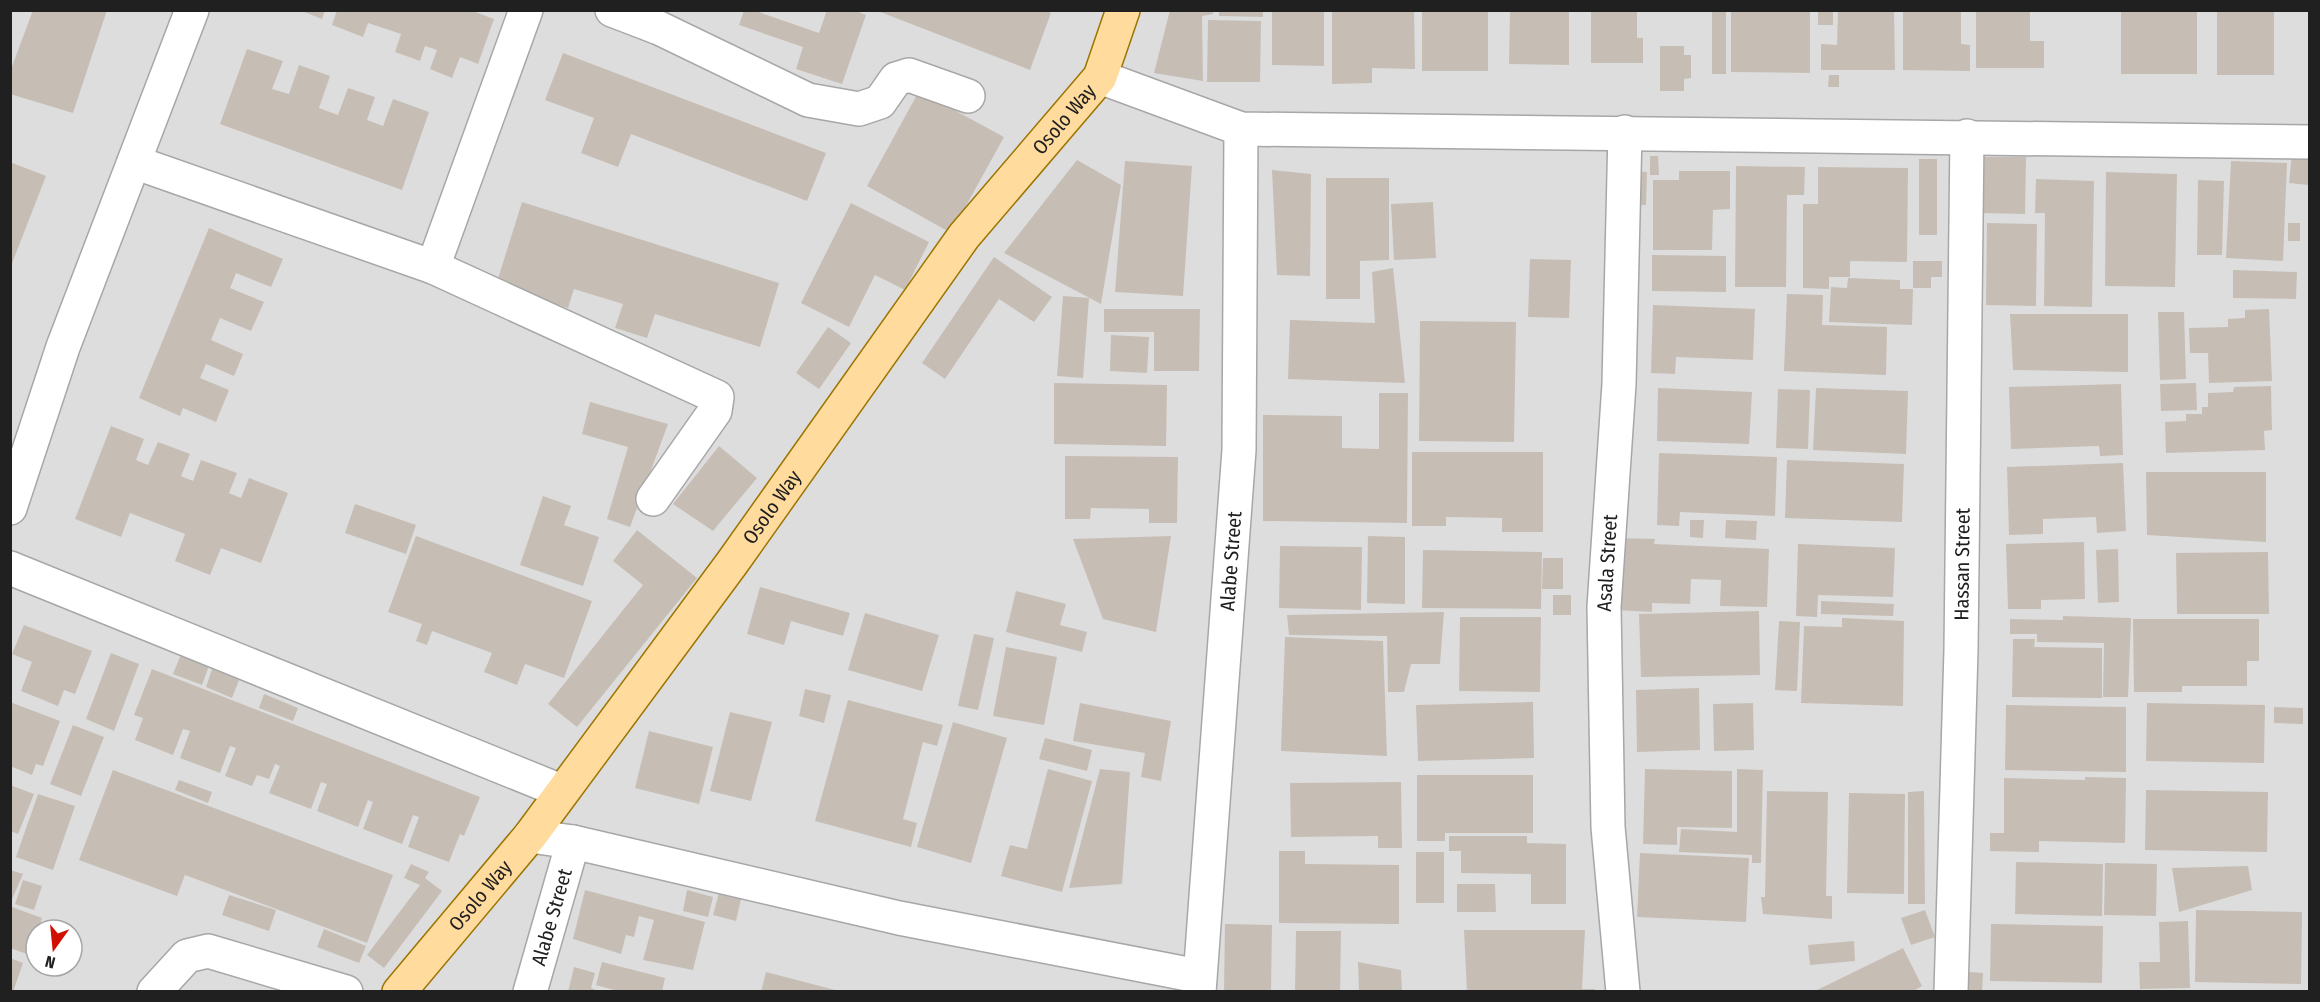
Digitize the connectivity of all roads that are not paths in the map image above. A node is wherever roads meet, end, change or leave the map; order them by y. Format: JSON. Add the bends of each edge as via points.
{"nodes":[{"id":1,"x":192,"y":10,"type":"edge"},
{"id":2,"x":526,"y":10,"type":"edge"},
{"id":3,"x":612,"y":10,"type":"edge"},
{"id":4,"x":1123,"y":10,"type":"edge"},
{"id":5,"x":1100,"y":77,"type":"junction"},
{"id":6,"x":968,"y":96,"type":"dead end"},
{"id":7,"x":1241,"y":129,"type":"junction"},
{"id":8,"x":1625,"y":132,"type":"junction"},
{"id":9,"x":1967,"y":136,"type":"junction"},
{"id":10,"x":2310,"y":142,"type":"edge"},
{"id":11,"x":134,"y":162,"type":"junction"},
{"id":12,"x":433,"y":267,"type":"junction"},
{"id":13,"x":653,"y":499,"type":"dead end"},
{"id":14,"x":10,"y":508,"type":"edge"},
{"id":15,"x":10,"y":568,"type":"edge"},
{"id":16,"x":561,"y":791,"type":"junction"},
{"id":17,"x":530,"y":836,"type":"junction"},
{"id":18,"x":573,"y":842,"type":"junction"},
{"id":19,"x":1198,"y":984,"type":"edge"},
{"id":20,"x":154,"y":992,"type":"edge"},
{"id":21,"x":346,"y":992,"type":"edge"},
{"id":22,"x":399,"y":992,"type":"edge"},
{"id":23,"x":530,"y":992,"type":"edge"},
{"id":24,"x":1623,"y":992,"type":"edge"},
{"id":25,"x":1951,"y":992,"type":"edge"}],
"edges":[{"from":1,"to":11,"type":"street"},
{"from":2,"to":12,"type":"street"},
{"from":3,"to":6,"type":"street","via":[[659,28],[807,100],[860,109],[880,102],[896,79],[909,75]]},
{"from":4,"to":5,"type":"main road","name":"Osolo Way"},
{"from":5,"to":7,"type":"street"},
{"from":5,"to":16,"type":"main road","name":"Osolo Way","via":[[964,236],[732,563]]},
{"from":7,"to":8,"type":"street"},
{"from":7,"to":19,"type":"street","name":"Alabe Street","via":[[1239,450]]},
{"from":8,"to":9,"type":"street"},
{"from":8,"to":24,"type":"street","name":"Asala Street","via":[[1619,384],[1604,607],[1608,827]]},
{"from":9,"to":10,"type":"street"},
{"from":9,"to":25,"type":"street","name":"Hassan Street","via":[[1961,650]]},
{"from":11,"to":12,"type":"street"},
{"from":11,"to":14,"type":"street","via":[[63,347]]},
{"from":12,"to":13,"type":"street","via":[[717,397],[715,411]]},
{"from":15,"to":16,"type":"street"},
{"from":16,"to":17,"type":"main road","name":"Osolo Way"},
{"from":17,"to":18,"type":"street"},
{"from":17,"to":22,"type":"main road","name":"Osolo Way"},
{"from":18,"to":19,"type":"street"},
{"from":18,"to":23,"type":"street","name":"Alabe Street"},
{"from":20,"to":21,"type":"street","via":[[187,956],[208,951]]}]}
